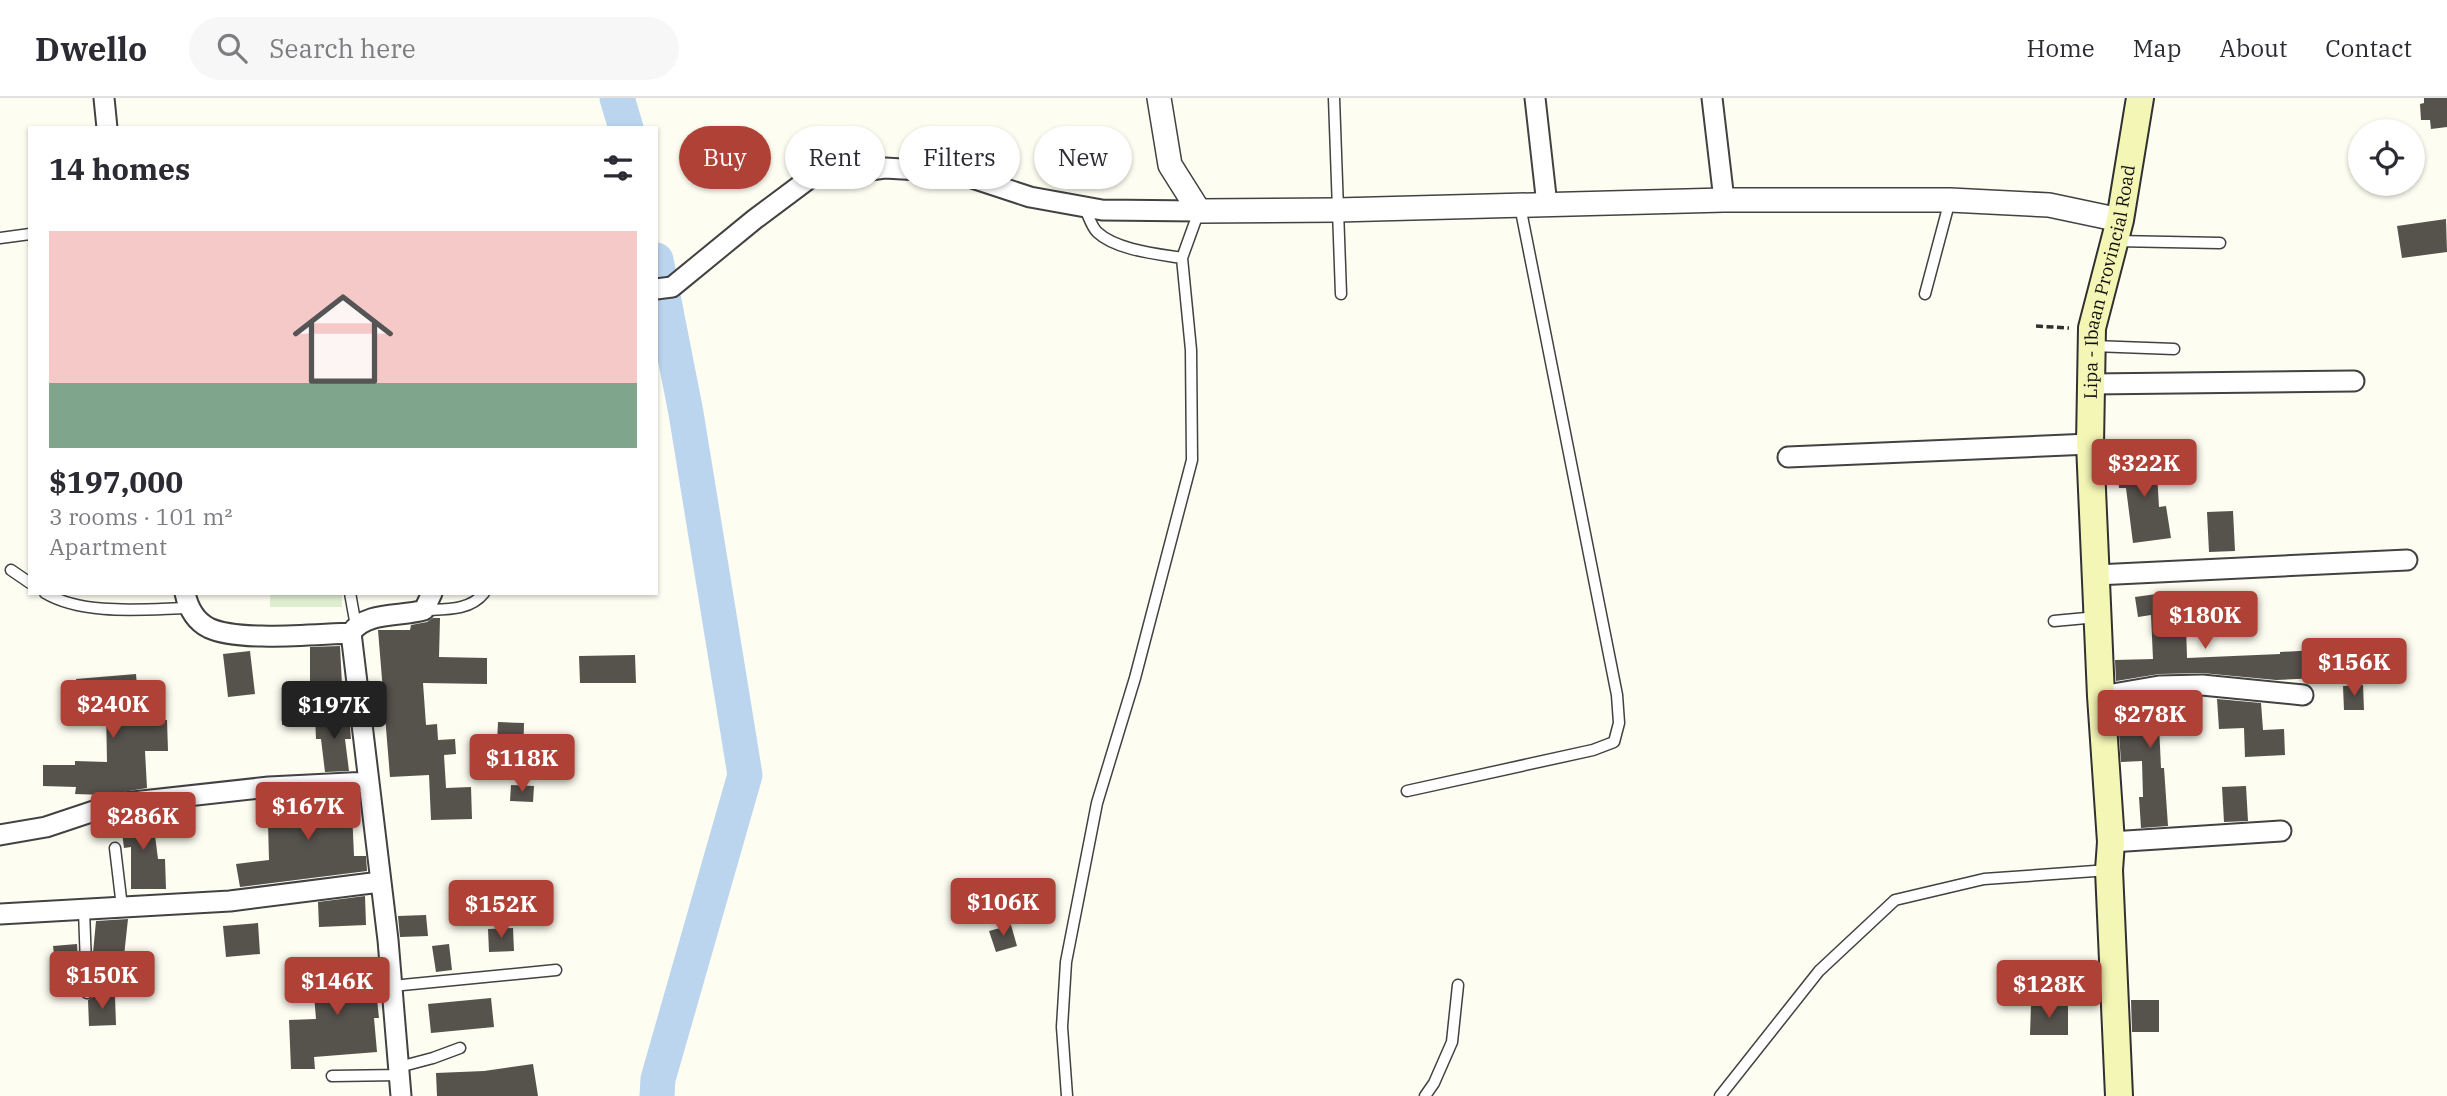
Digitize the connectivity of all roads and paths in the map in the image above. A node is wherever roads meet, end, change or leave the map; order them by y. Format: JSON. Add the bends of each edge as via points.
{"nodes":[{"id":1,"x":104,"y":98,"type":"edge"},
{"id":2,"x":1159,"y":98,"type":"edge"},
{"id":3,"x":1334,"y":98,"type":"edge"},
{"id":4,"x":1535,"y":98,"type":"edge"},
{"id":5,"x":1712,"y":98,"type":"edge"},
{"id":6,"x":2140,"y":98,"type":"edge"},
{"id":7,"x":107,"y":126,"type":"edge"},
{"id":8,"x":1724,"y":200,"type":"junction"},
{"id":9,"x":1950,"y":200,"type":"junction"},
{"id":10,"x":1547,"y":205,"type":"junction"},
{"id":11,"x":1084,"y":206,"type":"junction"},
{"id":12,"x":1520,"y":206,"type":"junction"},
{"id":13,"x":1337,"y":210,"type":"junction"},
{"id":14,"x":1199,"y":211,"type":"junction"},
{"id":15,"x":2117,"y":231,"type":"junction"},
{"id":16,"x":28,"y":234,"type":"edge"},
{"id":17,"x":0,"y":238,"type":"edge"},
{"id":18,"x":2221,"y":243,"type":"dead end"},
{"id":19,"x":1182,"y":258,"type":"junction"},
{"id":20,"x":664,"y":288,"type":"edge"},
{"id":21,"x":1341,"y":294,"type":"dead end"},
{"id":22,"x":1925,"y":294,"type":"dead end"},
{"id":23,"x":2036,"y":327,"type":"dead end"},
{"id":24,"x":2092,"y":337,"type":"junction"},
{"id":25,"x":2174,"y":349,"type":"dead end"},
{"id":26,"x":2354,"y":381,"type":"dead end"},
{"id":27,"x":2091,"y":384,"type":"junction"},
{"id":28,"x":2090,"y":444,"type":"junction"},
{"id":29,"x":1788,"y":457,"type":"dead end"},
{"id":30,"x":2407,"y":560,"type":"dead end"},
{"id":31,"x":11,"y":570,"type":"dead end"},
{"id":32,"x":2096,"y":575,"type":"junction"},
{"id":33,"x":28,"y":582,"type":"edge"},
{"id":34,"x":49,"y":595,"type":"edge"},
{"id":35,"x":350,"y":595,"type":"edge"},
{"id":36,"x":483,"y":595,"type":"edge"},
{"id":37,"x":187,"y":601,"type":"edge"},
{"id":38,"x":428,"y":602,"type":"edge"},
{"id":39,"x":2098,"y":617,"type":"junction"},
{"id":40,"x":2054,"y":621,"type":"dead end"},
{"id":41,"x":353,"y":629,"type":"junction"},
{"id":42,"x":2303,"y":695,"type":"dead end"},
{"id":43,"x":2101,"y":696,"type":"junction"},
{"id":44,"x":369,"y":782,"type":"junction"},
{"id":45,"x":1407,"y":791,"type":"dead end"},
{"id":46,"x":2281,"y":831,"type":"dead end"},
{"id":47,"x":0,"y":835,"type":"edge"},
{"id":48,"x":2111,"y":842,"type":"junction"},
{"id":49,"x":115,"y":848,"type":"dead end"},
{"id":50,"x":2109,"y":870,"type":"junction"},
{"id":51,"x":380,"y":882,"type":"junction"},
{"id":52,"x":122,"y":907,"type":"junction"},
{"id":53,"x":84,"y":910,"type":"junction"},
{"id":54,"x":0,"y":914,"type":"edge"},
{"id":55,"x":556,"y":970,"type":"dead end"},
{"id":56,"x":1458,"y":985,"type":"dead end"},
{"id":57,"x":392,"y":986,"type":"junction"},
{"id":58,"x":87,"y":993,"type":"dead end"},
{"id":59,"x":460,"y":1048,"type":"dead end"},
{"id":60,"x":399,"y":1071,"type":"junction"},
{"id":61,"x":332,"y":1076,"type":"dead end"},
{"id":62,"x":401,"y":1096,"type":"edge"},
{"id":63,"x":1067,"y":1096,"type":"edge"},
{"id":64,"x":1425,"y":1096,"type":"edge"},
{"id":65,"x":1720,"y":1096,"type":"edge"},
{"id":66,"x":2119,"y":1096,"type":"edge"}],
"edges":[{"from":1,"to":7,"type":"street"},
{"from":2,"to":14,"type":"street","via":[[1170,165]]},
{"from":3,"to":13,"type":"lane"},
{"from":4,"to":10,"type":"street"},
{"from":5,"to":8,"type":"street"},
{"from":6,"to":15,"type":"main road","name":"Lipa - Ibaan Provincial Road"},
{"from":8,"to":9,"type":"street"},
{"from":8,"to":10,"type":"street"},
{"from":9,"to":15,"type":"street","via":[[2049,205]]},
{"from":9,"to":22,"type":"lane"},
{"from":10,"to":12,"type":"street"},
{"from":11,"to":14,"type":"street"},
{"from":11,"to":19,"type":"lane","via":[[1097,231],[1117,242],[1138,251]]},
{"from":11,"to":20,"type":"street","via":[[1030,197],[954,172],[885,169],[810,178]]},
{"from":12,"to":13,"type":"street"},
{"from":12,"to":45,"type":"lane","via":[[1619,723],[1614,741],[1593,750]]},
{"from":13,"to":14,"type":"street"},
{"from":13,"to":21,"type":"lane"},
{"from":14,"to":19,"type":"lane"},
{"from":15,"to":18,"type":"lane"},
{"from":15,"to":24,"type":"main road","name":"Lipa - Ibaan Provincial Road"},
{"from":16,"to":17,"type":"lane"},
{"from":19,"to":63,"type":"lane","via":[[1191,350],[1192,460],[1097,803],[1066,962],[1062,1027]]},
{"from":23,"to":24,"type":"path"},
{"from":24,"to":25,"type":"lane"},
{"from":24,"to":27,"type":"main road","name":"Lipa - Ibaan Provincial Road"},
{"from":26,"to":27,"type":"street"},
{"from":27,"to":28,"type":"main road","name":"Lipa - Ibaan Provincial Road"},
{"from":28,"to":29,"type":"street"},
{"from":28,"to":32,"type":"main road","name":"Lipa - Ibaan Provincial Road"},
{"from":30,"to":32,"type":"street"},
{"from":31,"to":33,"type":"lane"},
{"from":32,"to":39,"type":"main road","name":"Lipa - Ibaan Provincial Road"},
{"from":34,"to":37,"type":"lane","via":[[60,602],[122,610]]},
{"from":35,"to":41,"type":"lane"},
{"from":36,"to":38,"type":"lane","via":[[457,609]]},
{"from":37,"to":41,"type":"street","via":[[206,627],[232,635]]},
{"from":38,"to":41,"type":"street","via":[[412,614],[373,618]]},
{"from":39,"to":40,"type":"lane"},
{"from":39,"to":43,"type":"main road","name":"Lipa - Ibaan Provincial Road"},
{"from":41,"to":44,"type":"street"},
{"from":42,"to":43,"type":"street","via":[[2191,685]]},
{"from":43,"to":48,"type":"main road","name":"Lipa - Ibaan Provincial Road"},
{"from":44,"to":47,"type":"street","via":[[115,803],[46,827]]},
{"from":44,"to":51,"type":"street"},
{"from":46,"to":48,"type":"street"},
{"from":48,"to":50,"type":"main road","name":"Lipa - Ibaan Provincial Road"},
{"from":49,"to":52,"type":"lane"},
{"from":50,"to":65,"type":"lane","via":[[1984,879],[1895,900],[1819,971]]},
{"from":50,"to":66,"type":"main road","name":"Lipa - Ibaan Provincial Road"},
{"from":51,"to":52,"type":"street","via":[[230,901]]},
{"from":51,"to":57,"type":"street"},
{"from":52,"to":53,"type":"street"},
{"from":53,"to":54,"type":"street"},
{"from":53,"to":58,"type":"lane"},
{"from":55,"to":57,"type":"lane"},
{"from":56,"to":64,"type":"lane","via":[[1452,1042]]},
{"from":57,"to":60,"type":"street"},
{"from":59,"to":60,"type":"lane"},
{"from":60,"to":61,"type":"lane"},
{"from":60,"to":62,"type":"street"}]}
